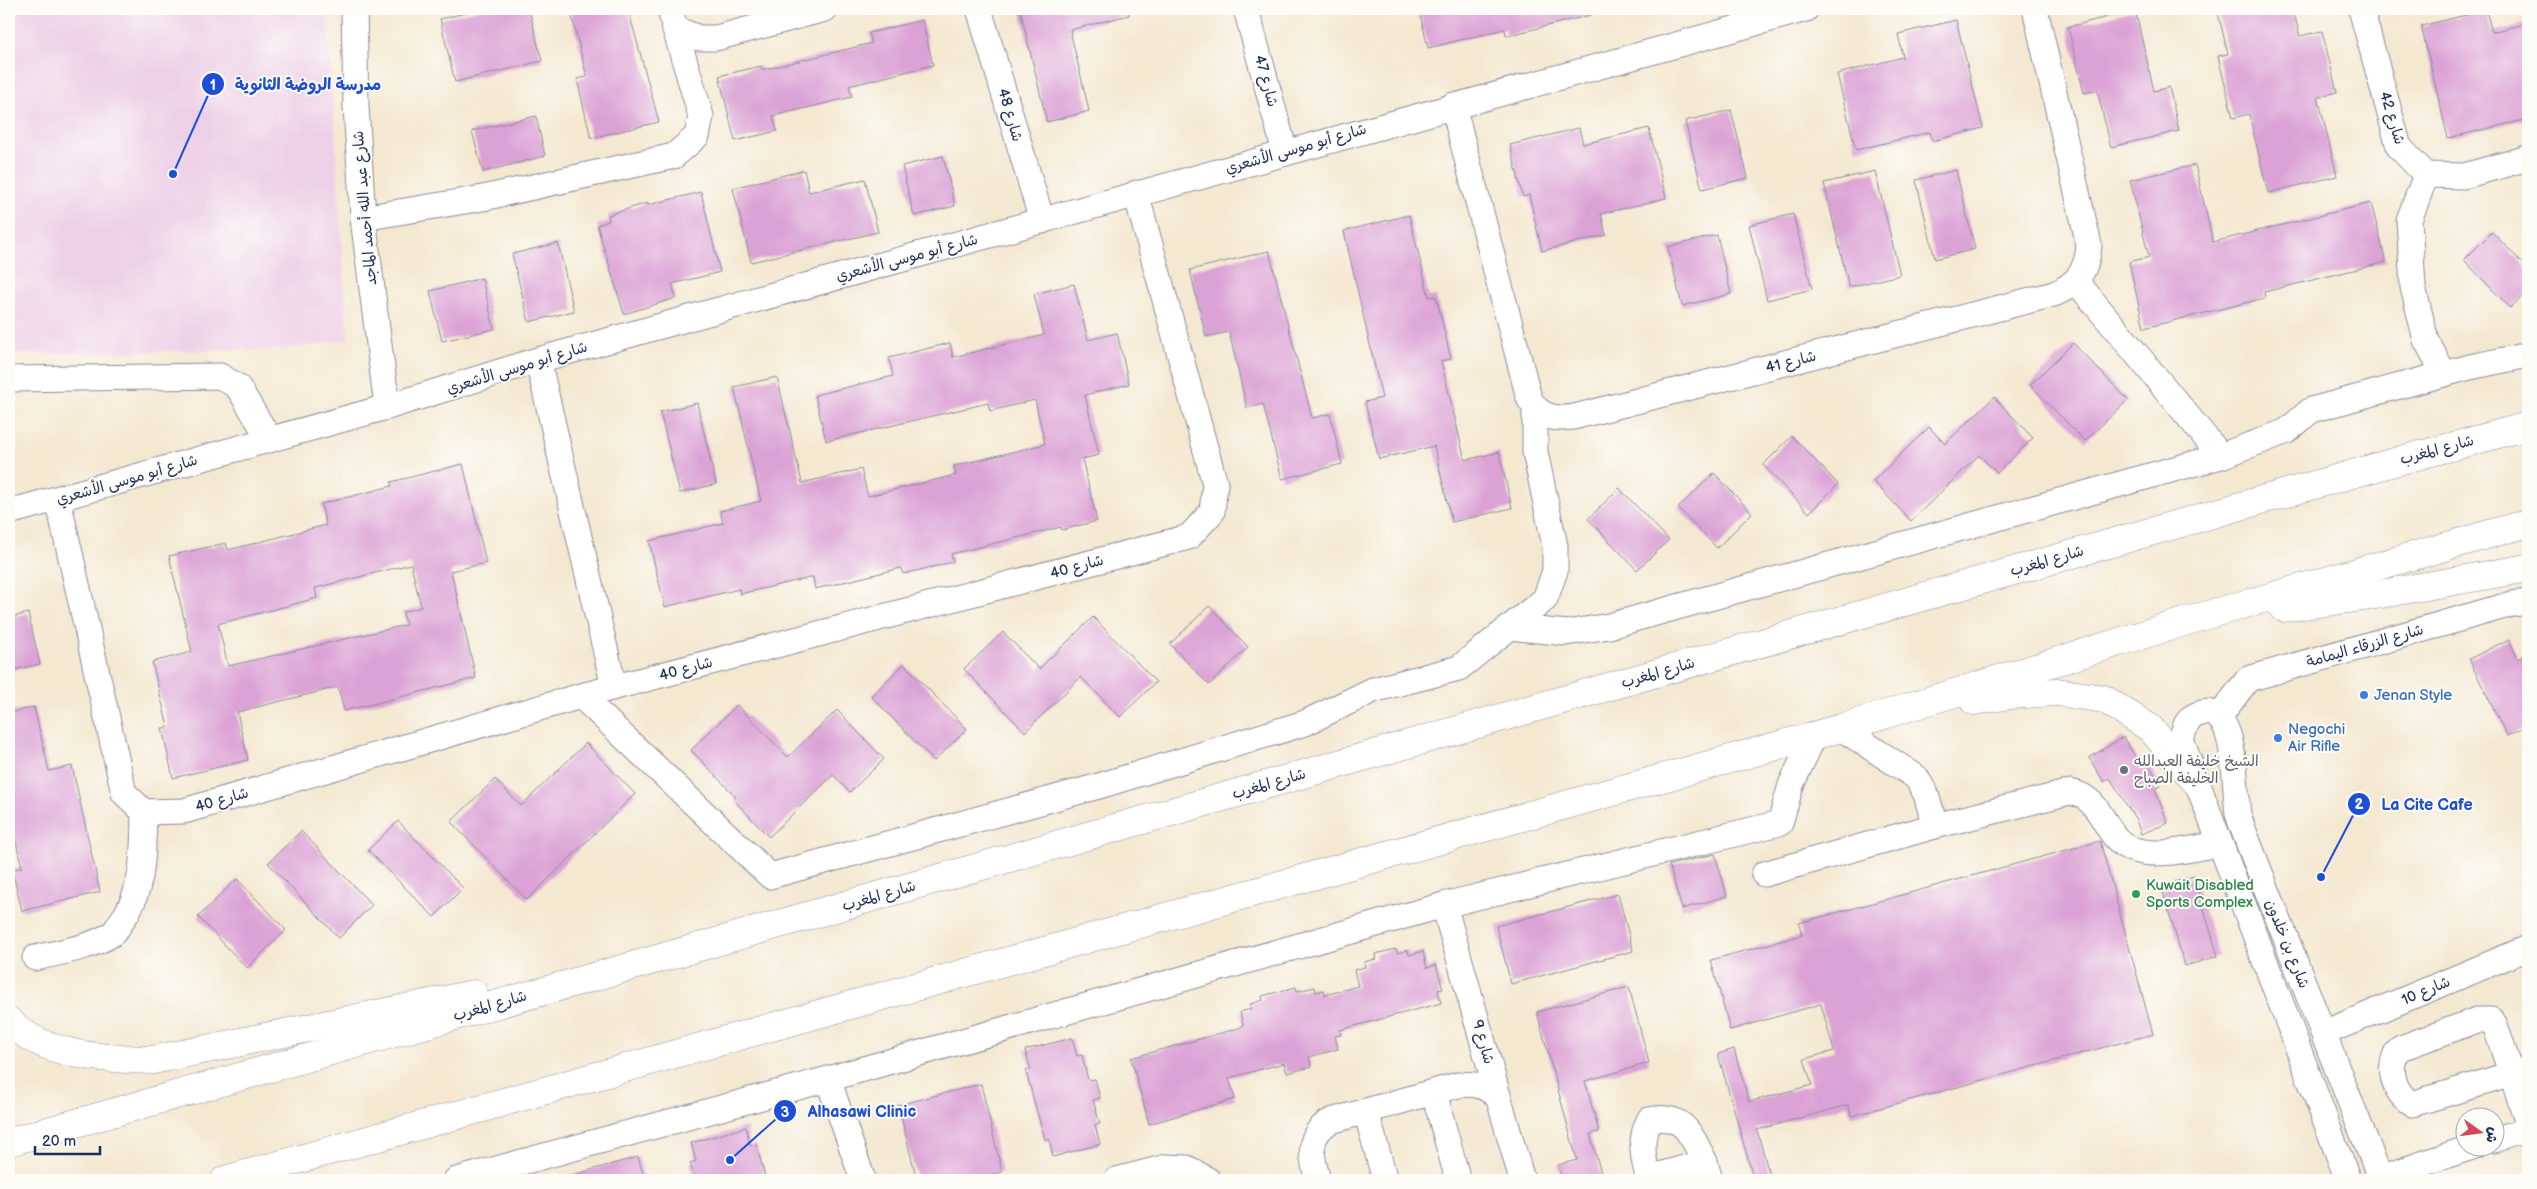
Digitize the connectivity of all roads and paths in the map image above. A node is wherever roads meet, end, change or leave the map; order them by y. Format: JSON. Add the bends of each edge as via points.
{"nodes":[{"id":1,"x":354,"y":9,"type":"edge"},
{"id":2,"x":825,"y":9,"type":"edge"},
{"id":3,"x":979,"y":9,"type":"edge"},
{"id":4,"x":1246,"y":9,"type":"edge"},
{"id":5,"x":1806,"y":9,"type":"edge"},
{"id":6,"x":2035,"y":9,"type":"edge"},
{"id":7,"x":2361,"y":9,"type":"edge"},
{"id":8,"x":673,"y":19,"type":"edge"},
{"id":9,"x":1453,"y":105,"type":"junction"},
{"id":10,"x":1285,"y":152,"type":"junction"},
{"id":11,"x":2528,"y":158,"type":"edge"},
{"id":12,"x":2426,"y":175,"type":"junction"},
{"id":13,"x":1136,"y":193,"type":"junction"},
{"id":14,"x":363,"y":218,"type":"junction"},
{"id":15,"x":1042,"y":221,"type":"junction"},
{"id":16,"x":2076,"y":281,"type":"junction"},
{"id":17,"x":2528,"y":355,"type":"edge"},
{"id":18,"x":538,"y":360,"type":"junction"},
{"id":19,"x":2444,"y":374,"type":"junction"},
{"id":20,"x":9,"y":379,"type":"edge"},
{"id":21,"x":387,"y":407,"type":"junction"},
{"id":22,"x":1535,"y":408,"type":"junction"},
{"id":23,"x":2528,"y":410,"type":"edge"},
{"id":24,"x":2528,"y":426,"type":"edge"},
{"id":25,"x":270,"y":440,"type":"junction"},
{"id":26,"x":2221,"y":456,"type":"junction"},
{"id":27,"x":2398,"y":461,"type":"junction"},
{"id":28,"x":58,"y":500,"type":"junction"},
{"id":29,"x":9,"y":512,"type":"edge"},
{"id":30,"x":2528,"y":523,"type":"edge"},
{"id":31,"x":2528,"y":568,"type":"edge"},
{"id":32,"x":2528,"y":602,"type":"edge"},
{"id":33,"x":2197,"y":618,"type":"junction"},
{"id":34,"x":1510,"y":627,"type":"junction"},
{"id":35,"x":614,"y":687,"type":"junction"},
{"id":36,"x":581,"y":696,"type":"junction"},
{"id":37,"x":2219,"y":717,"type":"junction"},
{"id":38,"x":1853,"y":724,"type":"junction"},
{"id":39,"x":1816,"y":734,"type":"junction"},
{"id":40,"x":2196,"y":782,"type":"junction"},
{"id":41,"x":144,"y":812,"type":"junction"},
{"id":42,"x":1935,"y":826,"type":"junction"},
{"id":43,"x":2219,"y":844,"type":"junction"},
{"id":44,"x":1764,"y":874,"type":"dead end"},
{"id":45,"x":1444,"y":905,"type":"junction"},
{"id":46,"x":2528,"y":948,"type":"edge"},
{"id":47,"x":35,"y":958,"type":"dead end"},
{"id":48,"x":636,"y":965,"type":"junction"},
{"id":49,"x":9,"y":1021,"type":"edge"},
{"id":50,"x":2324,"y":1033,"type":"junction"},
{"id":51,"x":2512,"y":1074,"type":"junction"},
{"id":52,"x":828,"y":1079,"type":"junction"},
{"id":53,"x":1434,"y":1093,"type":"junction"},
{"id":54,"x":1498,"y":1097,"type":"junction"},
{"id":55,"x":1366,"y":1111,"type":"junction"},
{"id":56,"x":2528,"y":1123,"type":"edge"},
{"id":57,"x":2528,"y":1129,"type":"edge"},
{"id":58,"x":2504,"y":1137,"type":"edge"},
{"id":59,"x":9,"y":1142,"type":"edge"},
{"id":60,"x":2454,"y":1153,"type":"edge"},
{"id":61,"x":1708,"y":1171,"type":"edge"},
{"id":62,"x":1649,"y":1179,"type":"edge"},
{"id":63,"x":2381,"y":1179,"type":"edge"},
{"id":64,"x":225,"y":1180,"type":"edge"},
{"id":65,"x":456,"y":1180,"type":"edge"},
{"id":66,"x":863,"y":1180,"type":"edge"},
{"id":67,"x":1116,"y":1180,"type":"edge"},
{"id":68,"x":1208,"y":1180,"type":"edge"},
{"id":69,"x":1318,"y":1180,"type":"edge"},
{"id":70,"x":1385,"y":1180,"type":"edge"},
{"id":71,"x":1458,"y":1180,"type":"edge"},
{"id":72,"x":1522,"y":1180,"type":"edge"},
{"id":73,"x":2348,"y":1180,"type":"edge"}],
"edges":[{"from":1,"to":14,"type":"street","name":"شارع عبد الله أحمد الماجد"},
{"from":2,"to":8,"type":"street","via":[[716,38],[700,38]]},
{"from":3,"to":15,"type":"street","name":"شارع 48"},
{"from":4,"to":10,"type":"street","name":"شارع 47"},
{"from":5,"to":9,"type":"street","name":"شارع أبو موسى الأشعري"},
{"from":6,"to":16,"type":"street","via":[[2089,245],[2083,272]]},
{"from":7,"to":12,"type":"street","name":"شارع 42","via":[[2399,147]]},
{"from":8,"to":14,"type":"street","via":[[700,116],[697,136],[674,156],[483,198]]},
{"from":9,"to":10,"type":"street","name":"شارع أبو موسى الأشعري"},
{"from":9,"to":22,"type":"street","via":[[1529,398]]},
{"from":10,"to":13,"type":"street","name":"شارع أبو موسى الأشعري"},
{"from":11,"to":12,"type":"street","via":[[2464,176]]},
{"from":12,"to":19,"type":"street","via":[[2409,220],[2413,288],[2426,340]]},
{"from":13,"to":15,"type":"street","name":"شارع أبو موسى الأشعري"},
{"from":13,"to":35,"type":"street","name":"شارع 40","via":[[1215,484],[1212,512],[1189,538]]},
{"from":14,"to":21,"type":"street","name":"شارع عبد الله أحمد الماجد"},
{"from":15,"to":18,"type":"street","name":"شارع أبو موسى الأشعري"},
{"from":16,"to":22,"type":"street","name":"شارع 41","via":[[2054,294],[1574,417],[1547,416]]},
{"from":16,"to":26,"type":"street"},
{"from":17,"to":19,"type":"street"},
{"from":18,"to":21,"type":"street","name":"شارع أبو موسى الأشعري"},
{"from":18,"to":35,"type":"street"},
{"from":19,"to":26,"type":"street","via":[[2311,410],[2287,431]]},
{"from":20,"to":25,"type":"street","via":[[220,376],[238,387]]},
{"from":21,"to":25,"type":"street","name":"شارع أبو موسى الأشعري"},
{"from":22,"to":34,"type":"street","via":[[1534,452],[1555,546],[1555,571],[1545,599]]},
{"from":23,"to":27,"type":"highway","via":[[2488,423]]},
{"from":24,"to":27,"type":"highway","name":"شارع المغرب"},
{"from":25,"to":28,"type":"street","name":"شارع أبو موسى الأشعري"},
{"from":26,"to":34,"type":"street","via":[[1609,626],[1566,633]]},
{"from":27,"to":48,"type":"highway","name":"شارع المغرب"},
{"from":28,"to":29,"type":"street","name":"شارع أبو موسى الأشعري"},
{"from":28,"to":41,"type":"street","via":[[124,793]]},
{"from":30,"to":33,"type":"highway"},
{"from":31,"to":33,"type":"highway","via":[[2364,598]]},
{"from":32,"to":37,"type":"street","name":"شارع الزرقاء اليمامة","via":[[2248,679]]},
{"from":33,"to":38,"type":"highway"},
{"from":34,"to":36,"type":"street","via":[[1459,668],[1373,690],[1305,723],[1099,786],[770,876]]},
{"from":35,"to":36,"type":"street","name":"شارع 40"},
{"from":36,"to":41,"type":"street","name":"شارع 40","via":[[184,811]]},
{"from":37,"to":40,"type":"street","name":"شارع بن خلدون","via":[[2200,713],[2188,721],[2184,730],[2181,740]]},
{"from":37,"to":50,"type":"street","name":"شارع بن خلدون","via":[[2227,726],[2233,754],[2238,814],[2261,881]]},
{"from":38,"to":39,"type":"highway"},
{"from":38,"to":40,"type":"highway","via":[[2010,695],[2057,692],[2104,698],[2150,728]]},
{"from":38,"to":42,"type":"street","via":[[1916,776],[1926,794]]},
{"from":39,"to":45,"type":"street","via":[[1791,785],[1780,823]]},
{"from":39,"to":64,"type":"highway"},
{"from":40,"to":43,"type":"street","name":"شارع بن خلدون"},
{"from":41,"to":47,"type":"street","via":[[139,886],[129,911],[113,933],[92,943]]},
{"from":42,"to":43,"type":"street","via":[[2070,792],[2089,798],[2116,838],[2133,850],[2156,854]]},
{"from":42,"to":44,"type":"street"},
{"from":43,"to":73,"type":"street","name":"شارع بن خلدون"},
{"from":45,"to":52,"type":"street"},
{"from":45,"to":54,"type":"street","name":"شارع 9"},
{"from":46,"to":50,"type":"street","name":"شارع 10"},
{"from":48,"to":49,"type":"highway","via":[[440,1001],[153,1060],[112,1059],[55,1049]]},
{"from":48,"to":59,"type":"highway","name":"شارع المغرب"},
{"from":50,"to":63,"type":"street","name":"شارع بن خلدون"},
{"from":51,"to":51,"type":"street","via":[[2495,1025],[2485,1019],[2401,1048],[2394,1055],[2391,1066],[2400,1092],[2412,1104]]},
{"from":51,"to":56,"type":"street"},
{"from":52,"to":65,"type":"street"},
{"from":52,"to":66,"type":"street"},
{"from":53,"to":54,"type":"street","via":[[1458,1085],[1478,1084]]},
{"from":53,"to":55,"type":"street"},
{"from":53,"to":71,"type":"street"},
{"from":54,"to":72,"type":"street","name":"شارع 9"},
{"from":55,"to":69,"type":"street","via":[[1321,1126],[1312,1148]]},
{"from":55,"to":70,"type":"street"},
{"from":57,"to":58,"type":"street"},
{"from":60,"to":63,"type":"street"},
{"from":61,"to":62,"type":"street"},
{"from":61,"to":62,"type":"street","via":[[1692,1137],[1679,1121],[1663,1116],[1648,1120],[1643,1131],[1642,1152]]},
{"from":67,"to":68,"type":"street","via":[[1166,1166],[1187,1168]]}]}
